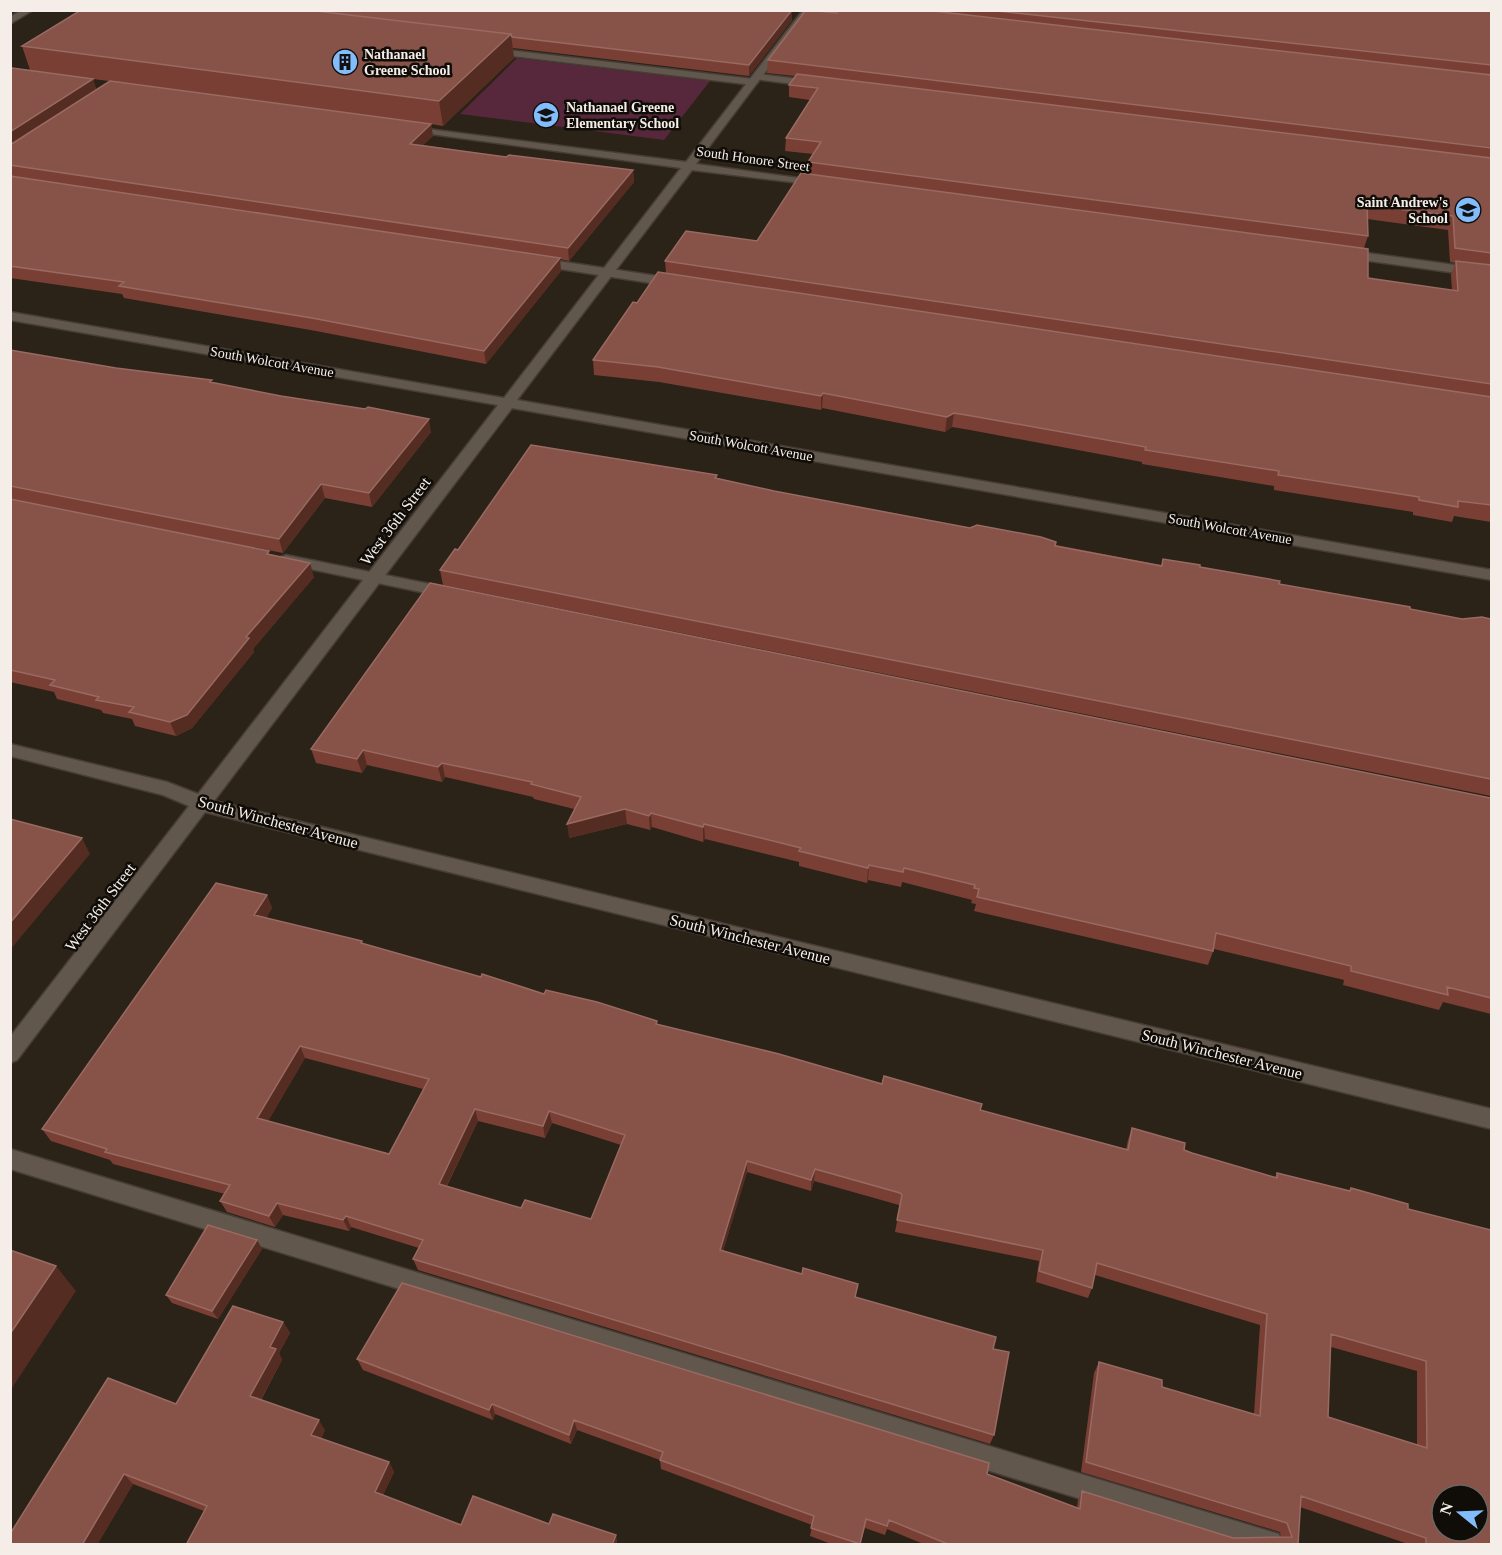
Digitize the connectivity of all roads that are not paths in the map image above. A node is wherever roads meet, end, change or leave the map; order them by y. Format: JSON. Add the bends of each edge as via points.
{"nodes":[{"id":1,"x":29,"y":10,"type":"edge"},
{"id":2,"x":808,"y":10,"type":"edge"},
{"id":3,"x":10,"y":21,"type":"edge"},
{"id":4,"x":474,"y":49,"type":"edge"},
{"id":5,"x":755,"y":79,"type":"junction"},
{"id":6,"x":827,"y":85,"type":"edge"},
{"id":7,"x":394,"y":126,"type":"edge"},
{"id":8,"x":689,"y":166,"type":"junction"},
{"id":9,"x":833,"y":185,"type":"edge"},
{"id":10,"x":1339,"y":253,"type":"edge"},
{"id":11,"x":521,"y":259,"type":"edge"},
{"id":12,"x":608,"y":272,"type":"junction"},
{"id":13,"x":1491,"y":273,"type":"edge"},
{"id":14,"x":685,"y":284,"type":"edge"},
{"id":15,"x":10,"y":316,"type":"edge"},
{"id":16,"x":507,"y":403,"type":"junction"},
{"id":17,"x":268,"y":556,"type":"edge"},
{"id":18,"x":1491,"y":574,"type":"edge"},
{"id":19,"x":374,"y":578,"type":"junction"},
{"id":20,"x":470,"y":597,"type":"edge"},
{"id":21,"x":10,"y":750,"type":"edge"},
{"id":22,"x":202,"y":803,"type":"junction"},
{"id":23,"x":10,"y":1054,"type":"edge"},
{"id":24,"x":1491,"y":1119,"type":"edge"},
{"id":25,"x":10,"y":1159,"type":"edge"},
{"id":26,"x":1269,"y":1545,"type":"edge"}],
"edges":[{"from":1,"to":3,"type":"street"},
{"from":2,"to":5,"type":"street","name":"West 36th Street"},
{"from":4,"to":5,"type":"street"},
{"from":5,"to":6,"type":"street"},
{"from":5,"to":8,"type":"street","name":"West 36th Street"},
{"from":7,"to":8,"type":"street","name":"South Honore Street"},
{"from":8,"to":9,"type":"street","name":"South Honore Street"},
{"from":8,"to":12,"type":"street","name":"West 36th Street"},
{"from":10,"to":13,"type":"street"},
{"from":11,"to":12,"type":"street"},
{"from":12,"to":14,"type":"street"},
{"from":12,"to":16,"type":"street","name":"West 36th Street"},
{"from":15,"to":16,"type":"street","name":"South Wolcott Avenue"},
{"from":16,"to":18,"type":"street","name":"South Wolcott Avenue"},
{"from":16,"to":19,"type":"street","name":"West 36th Street"},
{"from":17,"to":19,"type":"street"},
{"from":19,"to":20,"type":"street"},
{"from":19,"to":22,"type":"street","name":"West 36th Street"},
{"from":21,"to":22,"type":"street","name":"South Winchester Avenue","via":[[166,789]]},
{"from":22,"to":23,"type":"street","name":"West 36th Street"},
{"from":22,"to":24,"type":"street","name":"South Winchester Avenue"},
{"from":25,"to":26,"type":"street"}]}
